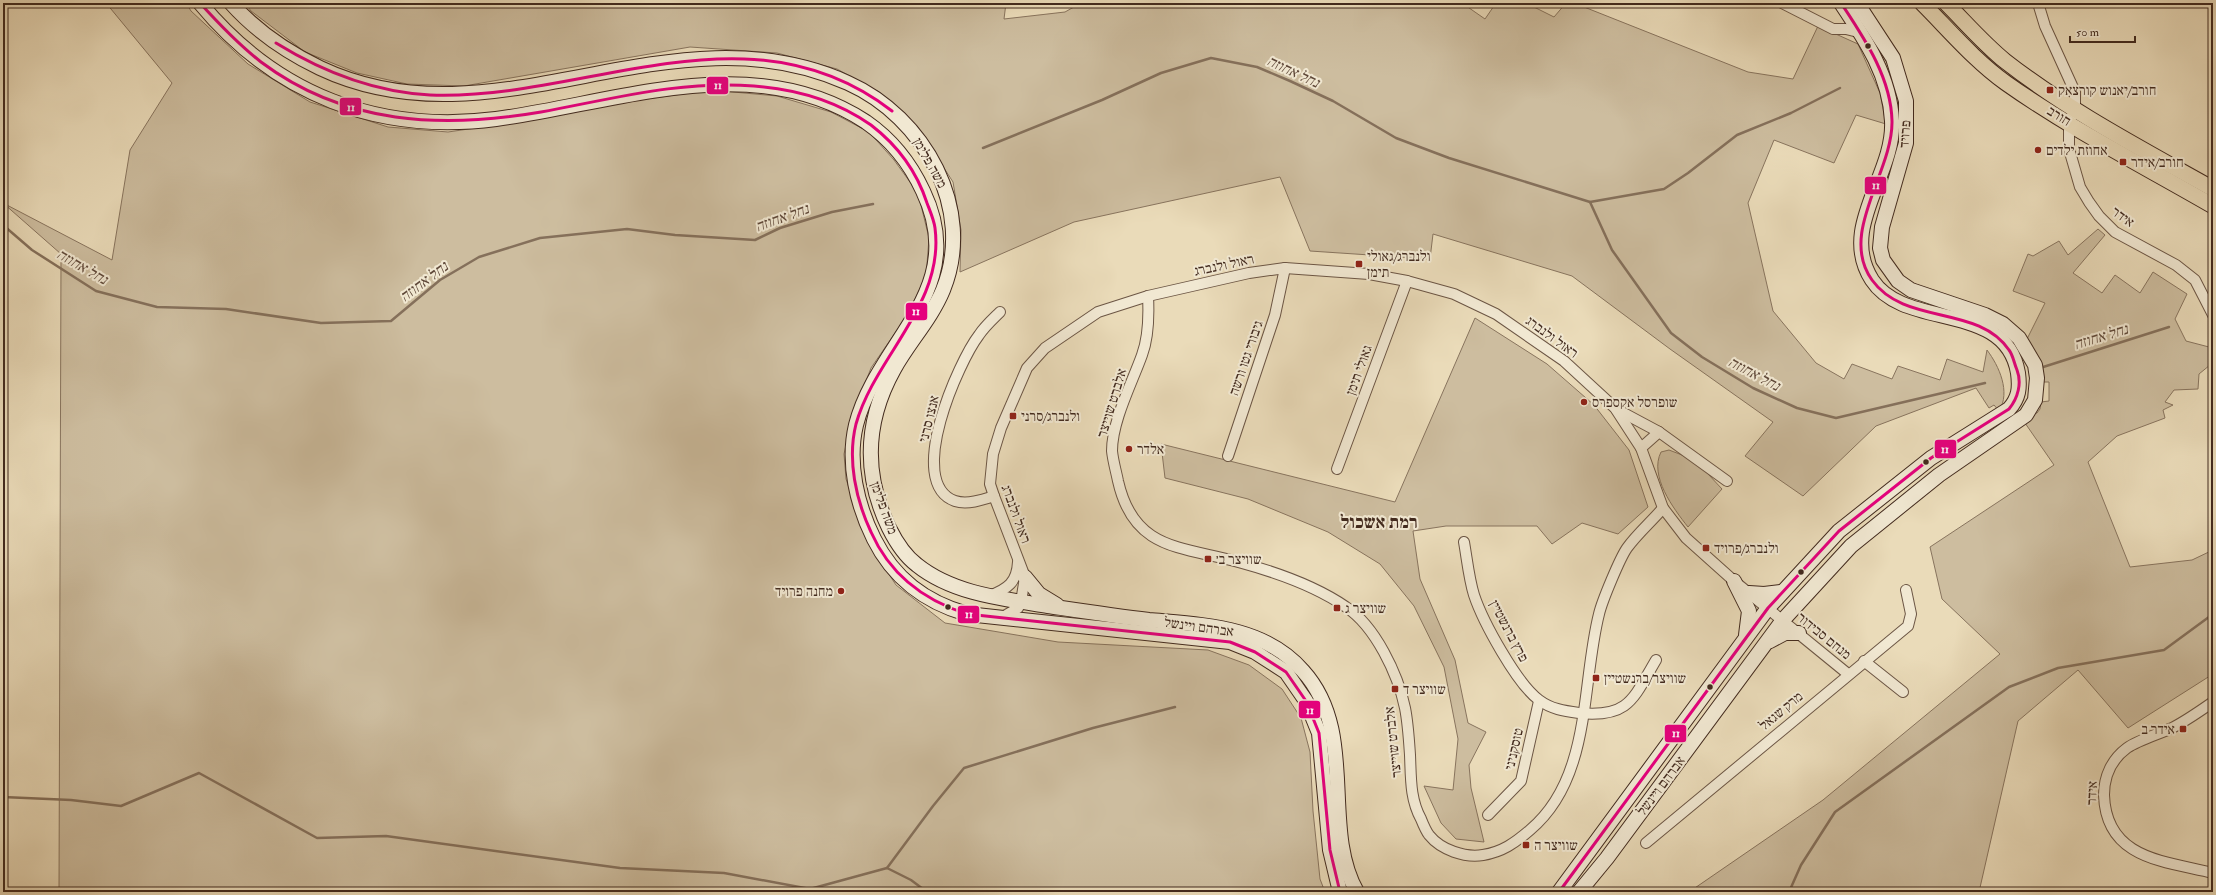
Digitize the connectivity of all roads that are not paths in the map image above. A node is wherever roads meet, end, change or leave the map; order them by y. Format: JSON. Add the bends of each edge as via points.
{"nodes":[{"id":1,"x":200,"y":3,"type":"edge"},
{"id":2,"x":231,"y":3,"type":"edge"},
{"id":3,"x":1782,"y":3,"type":"edge"},
{"id":4,"x":1841,"y":3,"type":"edge"},
{"id":5,"x":1857,"y":3,"type":"edge"},
{"id":6,"x":1922,"y":3,"type":"edge"},
{"id":7,"x":1946,"y":3,"type":"edge"},
{"id":8,"x":2038,"y":3,"type":"edge"},
{"id":9,"x":1860,"y":32,"type":"junction"},
{"id":10,"x":1883,"y":40,"type":"junction"},
{"id":11,"x":2075,"y":108,"type":"junction"},
{"id":12,"x":2069,"y":123,"type":"junction"},
{"id":13,"x":2213,"y":189,"type":"edge"},
{"id":14,"x":2213,"y":206,"type":"edge"},
{"id":15,"x":1285,"y":268,"type":"junction"},
{"id":16,"x":1407,"y":281,"type":"junction"},
{"id":17,"x":1148,"y":296,"type":"junction"},
{"id":18,"x":1000,"y":312,"type":"dead end"},
{"id":19,"x":2213,"y":315,"type":"edge"},
{"id":20,"x":1615,"y":408,"type":"junction"},
{"id":21,"x":1658,"y":432,"type":"junction"},
{"id":22,"x":1641,"y":448,"type":"junction"},
{"id":23,"x":1228,"y":456,"type":"dead end"},
{"id":24,"x":1337,"y":469,"type":"dead end"},
{"id":25,"x":1727,"y":481,"type":"dead end"},
{"id":26,"x":994,"y":496,"type":"junction"},
{"id":27,"x":1663,"y":508,"type":"junction"},
{"id":28,"x":1464,"y":542,"type":"dead end"},
{"id":29,"x":1018,"y":562,"type":"junction"},
{"id":30,"x":1025,"y":577,"type":"junction"},
{"id":31,"x":1734,"y":581,"type":"junction"},
{"id":32,"x":1906,"y":590,"type":"dead end"},
{"id":33,"x":1749,"y":592,"type":"junction"},
{"id":34,"x":1781,"y":592,"type":"junction"},
{"id":35,"x":989,"y":596,"type":"junction"},
{"id":36,"x":1021,"y":602,"type":"junction"},
{"id":37,"x":1768,"y":608,"type":"junction"},
{"id":38,"x":1065,"y":609,"type":"junction"},
{"id":39,"x":998,"y":619,"type":"junction"},
{"id":40,"x":1783,"y":620,"type":"junction"},
{"id":41,"x":1799,"y":634,"type":"junction"},
{"id":42,"x":1745,"y":639,"type":"junction"},
{"id":43,"x":1766,"y":644,"type":"junction"},
{"id":44,"x":1656,"y":660,"type":"dead end"},
{"id":45,"x":1864,"y":661,"type":"junction"},
{"id":46,"x":1848,"y":674,"type":"junction"},
{"id":47,"x":1903,"y":692,"type":"dead end"},
{"id":48,"x":1539,"y":701,"type":"junction"},
{"id":49,"x":2213,"y":702,"type":"edge"},
{"id":50,"x":1584,"y":713,"type":"junction"},
{"id":51,"x":1488,"y":815,"type":"dead end"},
{"id":52,"x":1646,"y":843,"type":"dead end"},
{"id":53,"x":2213,"y":873,"type":"edge"},
{"id":54,"x":1340,"y":892,"type":"edge"},
{"id":55,"x":1357,"y":892,"type":"edge"},
{"id":56,"x":1559,"y":892,"type":"edge"},
{"id":57,"x":1579,"y":892,"type":"edge"}],
"edges":[{"from":1,"to":39,"type":"main road","name":"משה פלימן","via":[[226,33],[276,73],[326,99],[386,116],[436,122],[477,120],[509,117],[659,89],[733,84],[766,87],[803,95],[841,108],[874,128],[898,151],[917,177],[931,210],[936,250],[928,291],[901,340],[879,372],[856,425],[852,454],[856,484],[869,528],[885,559],[906,584],[948,609]]},
{"from":2,"to":35,"type":"main road","name":"משה פלימן","via":[[266,36],[302,58],[348,79],[405,92],[453,95],[494,92],[657,62],[734,58],[768,60],[808,69],[848,83],[884,104],[912,130],[932,160],[949,203],[953,242],[944,287],[930,316],[894,368],[874,417],[870,457],[875,489],[889,528],[907,556],[918,566],[955,586]]},
{"from":3,"to":9,"type":"street","via":[[1833,29]]},
{"from":4,"to":9,"type":"main road","name":"פרויד"},
{"from":5,"to":10,"type":"main road","name":"פרויד"},
{"from":6,"to":12,"type":"main road","name":"חורב","via":[[2005,82]]},
{"from":7,"to":11,"type":"main road","name":"חורב","via":[[2004,60]]},
{"from":8,"to":11,"type":"street","via":[[2044,26],[2073,84]]},
{"from":9,"to":10,"type":"street"},
{"from":9,"to":34,"type":"main road","name":"פרויד","via":[[1889,92],[1892,122],[1888,152],[1865,216],[1861,244],[1862,257],[1872,281],[1892,298],[1980,327],[2000,338],[2017,369],[2019,392],[2009,409],[1931,458],[1839,531]]},
{"from":10,"to":40,"type":"main road","name":"פרויד","via":[[1898,70],[1906,101],[1907,119],[1904,154],[1882,227],[1880,248],[1883,260],[1898,281],[1911,290],[1985,315],[2003,324],[2019,338],[2035,365],[2036,400],[2026,415],[1939,475],[1851,546]]},
{"from":11,"to":12,"type":"street","name":"אידר"},
{"from":11,"to":13,"type":"main road","name":"חורב"},
{"from":12,"to":14,"type":"main road","name":"חורב"},
{"from":12,"to":19,"type":"street","name":"אידר","via":[[2069,149],[2075,172],[2080,187],[2098,216],[2115,232],[2176,265],[2196,280]]},
{"from":15,"to":16,"type":"street","name":"ראול ולנברג","via":[[1369,274]]},
{"from":15,"to":17,"type":"street","name":"ראול ולנברג","via":[[1249,273]]},
{"from":15,"to":23,"type":"street","name":"גיבורי גטו ורשה","via":[[1275,315]]},
{"from":16,"to":20,"type":"street","name":"ראול ולנברג","via":[[1454,294],[1496,314],[1564,361]]},
{"from":16,"to":24,"type":"street","name":"גאולי תימן"},
{"from":17,"to":26,"type":"street","name":"ראול ולנברג","via":[[1098,312],[1045,348],[1027,368],[1006,414],[993,454],[990,484]]},
{"from":17,"to":50,"type":"street","name":"אלברט שוייצר","via":[[1150,318],[1143,353],[1128,390],[1114,435],[1112,452],[1127,511],[1141,528],[1156,539],[1244,563],[1316,590],[1348,608],[1369,629],[1390,663],[1405,707],[1415,807],[1430,836],[1453,852],[1475,856],[1495,853],[1516,842],[1543,819],[1571,771]]},
{"from":18,"to":26,"type":"street","name":"אנצו סרני","via":[[979,335],[964,361],[944,405],[934,456],[938,484],[948,497],[962,502]]},
{"from":20,"to":21,"type":"street","name":"ראול ולנברג"},
{"from":20,"to":22,"type":"street","name":"ראול ולנברג"},
{"from":21,"to":22,"type":"street"},
{"from":21,"to":25,"type":"street","name":"ראול ולנברג"},
{"from":22,"to":27,"type":"street","name":"ראול ולנברג"},
{"from":26,"to":29,"type":"street","name":"ראול ולנברג"},
{"from":27,"to":31,"type":"street","name":"ראול ולנברג","via":[[1686,538]]},
{"from":27,"to":50,"type":"street","name":"אלברט שוייצר","via":[[1627,549],[1599,612]]},
{"from":28,"to":48,"type":"street","name":"פרץ ברנשטיין","via":[[1474,596],[1506,662]]},
{"from":29,"to":30,"type":"street","name":"ראול ולנברג"},
{"from":29,"to":35,"type":"street","name":"ראול ולנברג","via":[[1016,579],[1003,591]]},
{"from":30,"to":36,"type":"street"},
{"from":30,"to":38,"type":"main road","via":[[1039,594]]},
{"from":31,"to":33,"type":"street","name":"ראול ולנברג"},
{"from":31,"to":42,"type":"main road","via":[[1749,611]]},
{"from":32,"to":45,"type":"street","name":"מרק שגאל","via":[[1911,614],[1908,626]]},
{"from":33,"to":34,"type":"main road"},
{"from":33,"to":37,"type":"street","name":"ראול ולנברג"},
{"from":34,"to":37,"type":"main road","name":"פרויד"},
{"from":35,"to":36,"type":"main road","name":"משה פלימן"},
{"from":36,"to":38,"type":"main road","name":"אברהם ויינשל"},
{"from":36,"to":39,"type":"street","via":[[1012,613]]},
{"from":37,"to":40,"type":"street","name":"ראול ולנברג"},
{"from":37,"to":42,"type":"main road","name":"אברהם ויינשל"},
{"from":38,"to":55,"type":"main road","name":"אברהם ויינשל","via":[[1227,628],[1258,639],[1284,653],[1300,667],[1319,692],[1328,717],[1338,770],[1343,856],[1349,877]]},
{"from":39,"to":54,"type":"main road","name":"אברהם ויינשל","via":[[1230,642],[1255,652],[1286,672],[1306,700],[1319,733],[1330,850]]},
{"from":40,"to":41,"type":"street","name":"מנחם סבידור"},
{"from":40,"to":43,"type":"main road","name":"אברהם ויינשל"},
{"from":41,"to":43,"type":"main road","via":[[1785,633]]},
{"from":41,"to":46,"type":"street","name":"מנחם סבידור"},
{"from":42,"to":56,"type":"main road","name":"אברהם ויינשל"},
{"from":43,"to":57,"type":"main road","name":"אברהם ויינשל"},
{"from":44,"to":50,"type":"street","name":"פרץ ברנשטיין","via":[[1634,696],[1617,711],[1603,714]]},
{"from":45,"to":46,"type":"street","name":"מרק שגאל"},
{"from":45,"to":47,"type":"street","name":"מנחם סבידור"},
{"from":46,"to":52,"type":"street","name":"מרק שגאל"},
{"from":48,"to":50,"type":"street","name":"פרץ ברנשטיין","via":[[1560,711]]},
{"from":48,"to":51,"type":"street","name":"טוסקניני","via":[[1521,781]]},
{"from":49,"to":53,"type":"street","name":"אידר","via":[[2174,727],[2128,747],[2114,761],[2107,774],[2104,789],[2107,820],[2128,848],[2142,856]]}]}
